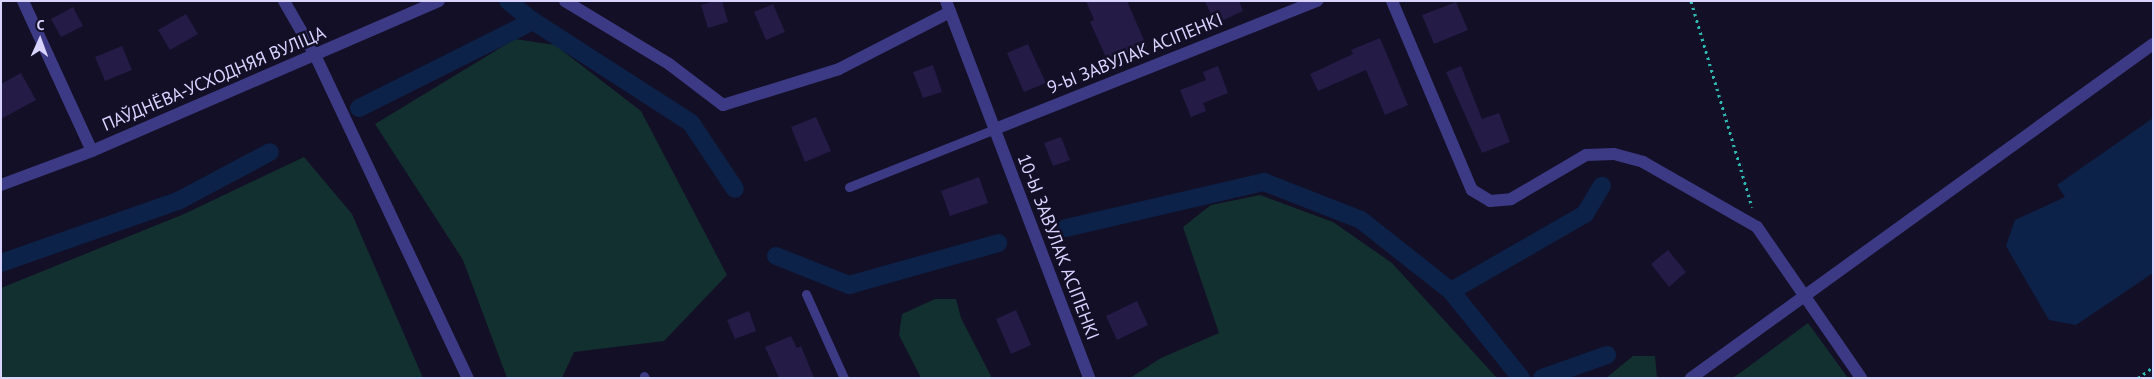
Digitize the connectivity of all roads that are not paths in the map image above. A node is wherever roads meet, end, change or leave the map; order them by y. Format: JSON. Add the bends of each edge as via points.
{"nodes":[{"id":1,"x":23,"y":1,"type":"edge"},
{"id":2,"x":284,"y":1,"type":"edge"},
{"id":3,"x":439,"y":1,"type":"edge"},
{"id":4,"x":564,"y":1,"type":"edge"},
{"id":5,"x":1317,"y":1,"type":"edge"},
{"id":6,"x":1392,"y":1,"type":"edge"},
{"id":7,"x":948,"y":7,"type":"edge"},
{"id":8,"x":2153,"y":44,"type":"edge"},
{"id":9,"x":315,"y":55,"type":"junction"},
{"id":10,"x":995,"y":128,"type":"junction"},
{"id":11,"x":92,"y":151,"type":"junction"},
{"id":12,"x":1,"y":184,"type":"edge"},
{"id":13,"x":849,"y":187,"type":"dead end"},
{"id":14,"x":806,"y":294,"type":"dead end"},
{"id":15,"x":1805,"y":297,"type":"junction"},
{"id":16,"x":468,"y":378,"type":"edge"},
{"id":17,"x":844,"y":378,"type":"edge"},
{"id":18,"x":1089,"y":378,"type":"edge"},
{"id":19,"x":1690,"y":378,"type":"edge"},
{"id":20,"x":1861,"y":378,"type":"edge"}],
"edges":[{"from":1,"to":11,"type":"street"},
{"from":2,"to":9,"type":"street"},
{"from":3,"to":9,"type":"street","name":"ПАЎДНЁВА-УСХОДНЯЯ ВУЛІЦА"},
{"from":4,"to":7,"type":"street","via":[[669,64],[723,105],[839,69]]},
{"from":5,"to":10,"type":"street","name":"9-Ы ЗАВУЛАК АСІПЕНКІ"},
{"from":6,"to":15,"type":"street","via":[[1472,190],[1490,201],[1511,199],[1586,155],[1614,154],[1643,162],[1758,227]]},
{"from":7,"to":10,"type":"street","name":"10-Ы ЗАВУЛАК АСІПЕНКІ"},
{"from":8,"to":15,"type":"street"},
{"from":9,"to":11,"type":"street","name":"ПАЎДНЁВА-УСХОДНЯЯ ВУЛІЦА"},
{"from":9,"to":16,"type":"street"},
{"from":10,"to":13,"type":"lane"},
{"from":10,"to":18,"type":"street","name":"10-Ы ЗАВУЛАК АСІПЕНКІ"},
{"from":11,"to":12,"type":"street","name":"ПАЎДНЁВА-УСХОДНЯЯ ВУЛІЦА"},
{"from":14,"to":17,"type":"lane"},
{"from":15,"to":19,"type":"street"},
{"from":15,"to":20,"type":"street"}]}
